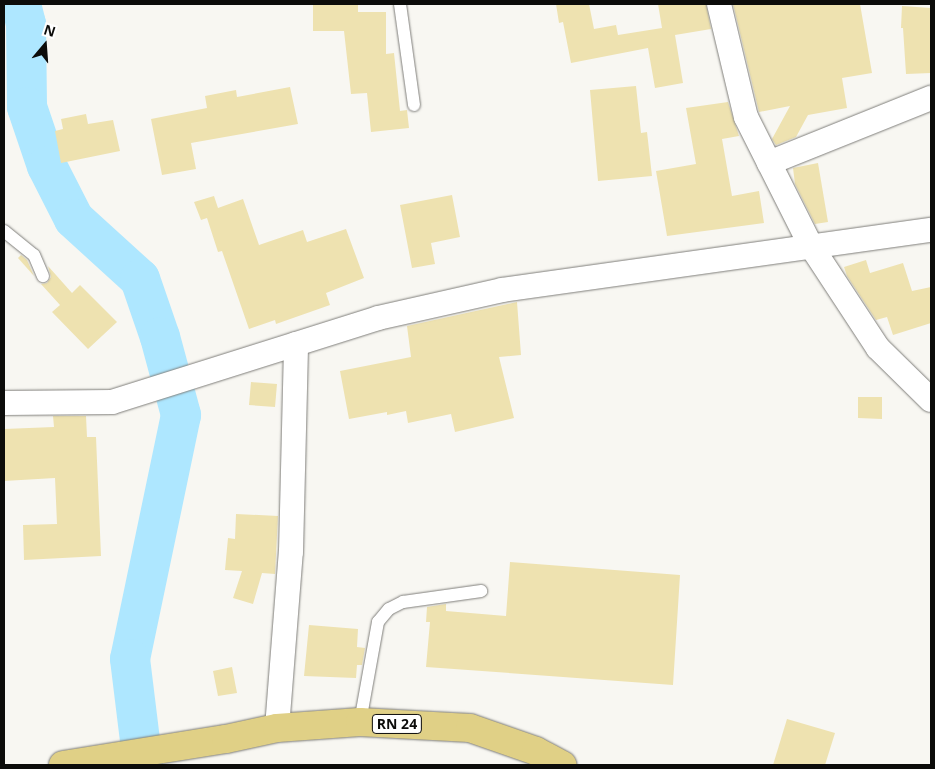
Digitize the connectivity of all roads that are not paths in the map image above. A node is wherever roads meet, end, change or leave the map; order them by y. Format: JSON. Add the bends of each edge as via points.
{"nodes":[{"id":1,"x":400,"y":4,"type":"edge"},
{"id":2,"x":719,"y":4,"type":"edge"},
{"id":3,"x":931,"y":98,"type":"edge"},
{"id":4,"x":414,"y":105,"type":"dead end"},
{"id":5,"x":769,"y":163,"type":"junction"},
{"id":6,"x":931,"y":230,"type":"edge"},
{"id":7,"x":4,"y":231,"type":"edge"},
{"id":8,"x":811,"y":246,"type":"junction"},
{"id":9,"x":43,"y":276,"type":"dead end"},
{"id":10,"x":296,"y":344,"type":"junction"},
{"id":11,"x":931,"y":400,"type":"edge"},
{"id":12,"x":4,"y":403,"type":"edge"},
{"id":13,"x":481,"y":591,"type":"dead end"},
{"id":14,"x":360,"y":722,"type":"junction"},
{"id":15,"x":277,"y":728,"type":"junction"},
{"id":16,"x":63,"y":765,"type":"edge"},
{"id":17,"x":562,"y":765,"type":"edge"}],
"edges":[{"from":1,"to":4,"type":"lane"},
{"from":2,"to":5,"type":"street","via":[[746,117]]},
{"from":3,"to":5,"type":"street"},
{"from":5,"to":8,"type":"street"},
{"from":6,"to":8,"type":"street"},
{"from":7,"to":9,"type":"lane","via":[[34,256]]},
{"from":8,"to":10,"type":"street","via":[[502,290],[378,318]]},
{"from":8,"to":11,"type":"street","via":[[878,348]]},
{"from":10,"to":12,"type":"street","via":[[112,402]]},
{"from":10,"to":15,"type":"street","via":[[291,552]]},
{"from":13,"to":14,"type":"lane","via":[[403,602],[389,608],[378,622]]},
{"from":14,"to":15,"type":"main road","number":"RN 24"},
{"from":14,"to":17,"type":"main road","number":"RN 24","via":[[470,728],[536,751]]},
{"from":15,"to":16,"type":"main road","number":"RN 24"}]}
